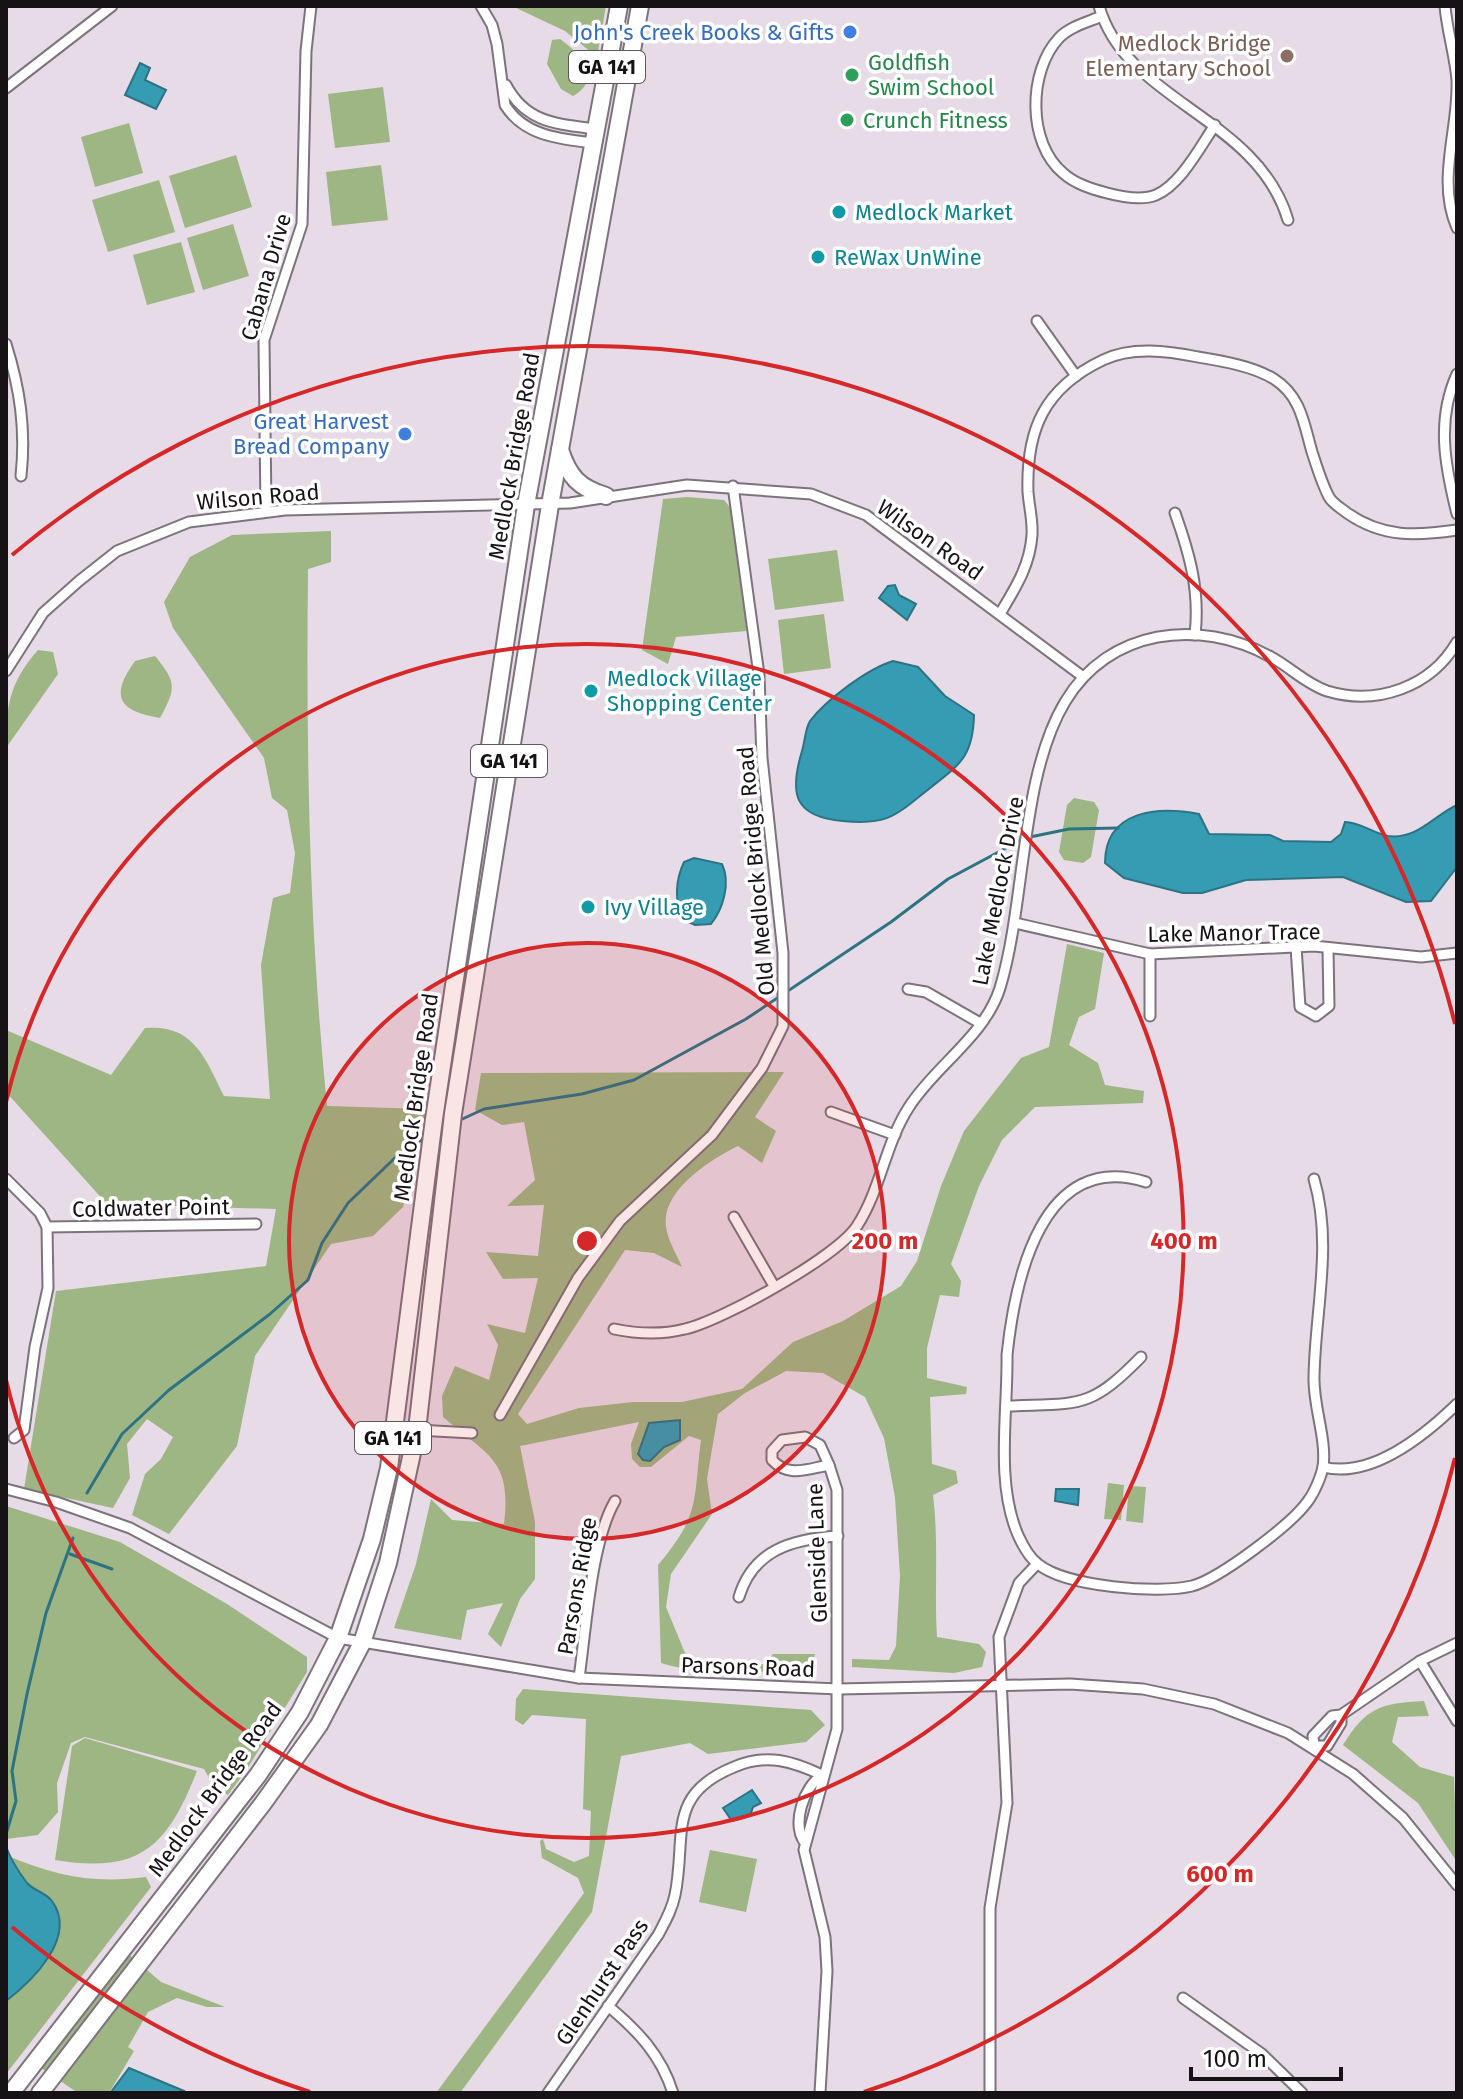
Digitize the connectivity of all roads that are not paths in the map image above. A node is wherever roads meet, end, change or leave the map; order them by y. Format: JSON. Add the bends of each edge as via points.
{"nodes":[{"id":1,"x":112,"y":6,"type":"edge"},
{"id":2,"x":311,"y":6,"type":"edge"},
{"id":3,"x":481,"y":6,"type":"edge"},
{"id":4,"x":619,"y":6,"type":"edge"},
{"id":5,"x":627,"y":6,"type":"edge"},
{"id":6,"x":640,"y":6,"type":"edge"},
{"id":7,"x":1445,"y":6,"type":"edge"},
{"id":8,"x":1101,"y":11,"type":"edge"},
{"id":9,"x":503,"y":78,"type":"junction"},
{"id":10,"x":6,"y":88,"type":"edge"},
{"id":11,"x":1457,"y":108,"type":"edge"},
{"id":12,"x":552,"y":124,"type":"junction"},
{"id":13,"x":1215,"y":125,"type":"junction"},
{"id":14,"x":550,"y":136,"type":"junction"},
{"id":15,"x":594,"y":136,"type":"junction"},
{"id":16,"x":615,"y":139,"type":"junction"},
{"id":17,"x":1288,"y":220,"type":"dead end"},
{"id":18,"x":1457,"y":228,"type":"edge"},
{"id":19,"x":587,"y":296,"type":"junction"},
{"id":20,"x":1037,"y":321,"type":"dead end"},
{"id":21,"x":6,"y":344,"type":"edge"},
{"id":22,"x":1457,"y":374,"type":"edge"},
{"id":23,"x":1076,"y":376,"type":"junction"},
{"id":24,"x":559,"y":449,"type":"junction"},
{"id":25,"x":21,"y":476,"type":"dead end"},
{"id":26,"x":733,"y":486,"type":"junction"},
{"id":27,"x":606,"y":496,"type":"junction"},
{"id":28,"x":526,"y":505,"type":"junction"},
{"id":29,"x":550,"y":505,"type":"junction"},
{"id":30,"x":266,"y":511,"type":"junction"},
{"id":31,"x":1175,"y":513,"type":"dead end"},
{"id":32,"x":1457,"y":514,"type":"edge"},
{"id":33,"x":1457,"y":530,"type":"edge"},
{"id":34,"x":1001,"y":612,"type":"junction"},
{"id":35,"x":1195,"y":635,"type":"junction"},
{"id":36,"x":1457,"y":642,"type":"edge"},
{"id":37,"x":6,"y":671,"type":"edge"},
{"id":38,"x":1082,"y":676,"type":"junction"},
{"id":39,"x":1015,"y":923,"type":"junction"},
{"id":40,"x":1296,"y":947,"type":"junction"},
{"id":41,"x":1328,"y":948,"type":"junction"},
{"id":42,"x":1457,"y":953,"type":"edge"},
{"id":43,"x":1150,"y":954,"type":"junction"},
{"id":44,"x":908,"y":989,"type":"dead end"},
{"id":45,"x":1150,"y":1016,"type":"dead end"},
{"id":46,"x":980,"y":1023,"type":"junction"},
{"id":47,"x":831,"y":1112,"type":"dead end"},
{"id":48,"x":895,"y":1135,"type":"junction"},
{"id":49,"x":6,"y":1179,"type":"edge"},
{"id":50,"x":1314,"y":1179,"type":"dead end"},
{"id":51,"x":1146,"y":1182,"type":"dead end"},
{"id":52,"x":734,"y":1217,"type":"dead end"},
{"id":53,"x":256,"y":1224,"type":"dead end"},
{"id":54,"x":47,"y":1227,"type":"junction"},
{"id":55,"x":774,"y":1286,"type":"junction"},
{"id":56,"x":614,"y":1329,"type":"dead end"},
{"id":57,"x":1141,"y":1357,"type":"dead end"},
{"id":58,"x":1457,"y":1404,"type":"edge"},
{"id":59,"x":1008,"y":1406,"type":"junction"},
{"id":60,"x":500,"y":1415,"type":"dead end"},
{"id":61,"x":417,"y":1430,"type":"junction"},
{"id":62,"x":472,"y":1433,"type":"dead end"},
{"id":63,"x":14,"y":1438,"type":"dead end"},
{"id":64,"x":829,"y":1465,"type":"junction"},
{"id":65,"x":1323,"y":1467,"type":"junction"},
{"id":66,"x":6,"y":1489,"type":"edge"},
{"id":67,"x":615,"y":1501,"type":"dead end"},
{"id":68,"x":838,"y":1536,"type":"junction"},
{"id":69,"x":1037,"y":1564,"type":"junction"},
{"id":70,"x":739,"y":1597,"type":"dead end"},
{"id":71,"x":338,"y":1638,"type":"junction"},
{"id":72,"x":362,"y":1643,"type":"junction"},
{"id":73,"x":1457,"y":1643,"type":"edge"},
{"id":74,"x":1420,"y":1661,"type":"junction"},
{"id":75,"x":579,"y":1678,"type":"junction"},
{"id":76,"x":1000,"y":1684,"type":"junction"},
{"id":77,"x":839,"y":1689,"type":"junction"},
{"id":78,"x":1341,"y":1715,"type":"junction"},
{"id":79,"x":1457,"y":1721,"type":"edge"},
{"id":80,"x":1314,"y":1746,"type":"junction"},
{"id":81,"x":822,"y":1775,"type":"junction"},
{"id":82,"x":1457,"y":1885,"type":"edge"},
{"id":83,"x":1183,"y":1998,"type":"dead end"},
{"id":84,"x":608,"y":2006,"type":"junction"},
{"id":85,"x":11,"y":2093,"type":"edge"},
{"id":86,"x":40,"y":2093,"type":"edge"},
{"id":87,"x":548,"y":2093,"type":"edge"},
{"id":88,"x":673,"y":2093,"type":"edge"},
{"id":89,"x":820,"y":2093,"type":"edge"},
{"id":90,"x":990,"y":2093,"type":"edge"},
{"id":91,"x":1302,"y":2093,"type":"edge"}],
"edges":[{"from":1,"to":10,"type":"street"},
{"from":2,"to":30,"type":"street","name":"Cabana Drive","via":[[302,224],[264,340]]},
{"from":3,"to":9,"type":"street","via":[[492,25]]},
{"from":4,"to":15,"type":"highway","name":"Medlock Bridge Road","number":"GA 141"},
{"from":5,"to":16,"type":"highway","via":[[608,108]]},
{"from":6,"to":16,"type":"highway","name":"Medlock Bridge Road","number":"GA 141"},
{"from":7,"to":11,"type":"street"},
{"from":8,"to":13,"type":"street","via":[[1142,72]]},
{"from":8,"to":13,"type":"street","via":[[1060,36],[1044,58],[1036,122],[1047,154],[1062,173],[1120,197],[1156,195],[1173,182]]},
{"from":9,"to":12,"type":"street","via":[[523,110]]},
{"from":9,"to":14,"type":"street","via":[[511,114]]},
{"from":11,"to":18,"type":"street","via":[[1448,179]]},
{"from":12,"to":14,"type":"street"},
{"from":12,"to":15,"type":"street"},
{"from":13,"to":17,"type":"street","via":[[1262,168],[1280,195]]},
{"from":14,"to":15,"type":"street"},
{"from":15,"to":19,"type":"highway","via":[[604,161],[585,255]]},
{"from":15,"to":28,"type":"highway","name":"Medlock Bridge Road","number":"GA 141"},
{"from":16,"to":19,"type":"highway","name":"Medlock Bridge Road","number":"GA 141"},
{"from":19,"to":24,"type":"highway","name":"Medlock Bridge Road","number":"GA 141"},
{"from":20,"to":23,"type":"street"},
{"from":21,"to":25,"type":"street","via":[[21,396]]},
{"from":22,"to":32,"type":"street","via":[[1448,393],[1444,461]]},
{"from":23,"to":33,"type":"street","via":[[1114,355],[1174,352],[1228,362],[1274,379],[1304,415],[1330,501],[1365,526],[1399,536]]},
{"from":23,"to":34,"type":"street","via":[[1049,401],[1036,423],[1028,454],[1033,532],[1029,556]]},
{"from":24,"to":27,"type":"highway","via":[[579,485]]},
{"from":24,"to":29,"type":"highway","name":"Medlock Bridge Road","number":"GA 141"},
{"from":26,"to":27,"type":"street","via":[[659,487]]},
{"from":26,"to":34,"type":"street","name":"Wilson Road","via":[[811,494],[866,515]]},
{"from":26,"to":60,"type":"street","name":"Old Medlock Bridge Road","via":[[759,675],[762,758],[783,953],[783,1026],[762,1068],[712,1135],[620,1221],[578,1278]]},
{"from":27,"to":29,"type":"street"},
{"from":28,"to":29,"type":"street"},
{"from":28,"to":30,"type":"street","name":"Wilson Road"},
{"from":28,"to":71,"type":"highway","name":"Medlock Bridge Road","number":"GA 141","via":[[434,1119],[389,1468],[372,1539]]},
{"from":29,"to":61,"type":"highway","name":"Medlock Bridge Road","number":"GA 141","via":[[453,1114]]},
{"from":30,"to":37,"type":"street","name":"Wilson Road","via":[[189,522],[117,551],[43,613]]},
{"from":31,"to":35,"type":"street","via":[[1194,570]]},
{"from":34,"to":38,"type":"street","name":"Wilson Road"},
{"from":35,"to":36,"type":"street","name":"Lake Medlock Drive","via":[[1246,646],[1326,690],[1357,696],[1404,690],[1435,669]]},
{"from":35,"to":38,"type":"street","name":"Lake Medlock Drive","via":[[1129,644]]},
{"from":38,"to":39,"type":"street","name":"Lake Medlock Drive","via":[[1052,723]]},
{"from":39,"to":43,"type":"street","name":"Lake Manor Trace"},
{"from":39,"to":46,"type":"street","name":"Lake Medlock Drive","via":[[999,990]]},
{"from":40,"to":41,"type":"street","name":"Lake Manor Trace"},
{"from":40,"to":41,"type":"street","via":[[1300,1007],[1316,1016],[1329,1006]]},
{"from":40,"to":43,"type":"street","name":"Lake Manor Trace"},
{"from":41,"to":42,"type":"street","name":"Lake Manor Trace","via":[[1421,957]]},
{"from":43,"to":45,"type":"street"},
{"from":44,"to":46,"type":"street","via":[[926,992]]},
{"from":46,"to":48,"type":"street","name":"Lake Medlock Drive","via":[[911,1104]]},
{"from":47,"to":48,"type":"street"},
{"from":48,"to":55,"type":"street","name":"Lake Medlock Drive","via":[[870,1206],[855,1230],[836,1250]]},
{"from":49,"to":54,"type":"street"},
{"from":50,"to":65,"type":"street","via":[[1323,1238],[1314,1379]]},
{"from":51,"to":59,"type":"street","via":[[1119,1175],[1091,1180],[1044,1216],[1010,1330]]},
{"from":52,"to":55,"type":"street"},
{"from":53,"to":54,"type":"street","name":"Coldwater Point"},
{"from":54,"to":63,"type":"street","via":[[48,1288],[24,1430]]},
{"from":55,"to":56,"type":"street","name":"Lake Medlock Drive","via":[[685,1329],[642,1334]]},
{"from":57,"to":59,"type":"street","via":[[1091,1399]]},
{"from":58,"to":65,"type":"street","via":[[1362,1468]]},
{"from":59,"to":69,"type":"street","via":[[1008,1507],[1019,1538]]},
{"from":61,"to":62,"type":"street"},
{"from":61,"to":72,"type":"highway","name":"Medlock Bridge Road","number":"GA 141","via":[[388,1563]]},
{"from":64,"to":64,"type":"street","name":"Glenside Lane","via":[[820,1445],[805,1437],[782,1440],[772,1451],[772,1460],[782,1470]]},
{"from":64,"to":68,"type":"street","name":"Glenside Lane","via":[[837,1490]]},
{"from":65,"to":69,"type":"street","via":[[1309,1500],[1293,1518],[1241,1559],[1194,1585],[1161,1589],[1084,1581]]},
{"from":66,"to":71,"type":"street","name":"Parsons Road","via":[[130,1528]]},
{"from":67,"to":75,"type":"street","name":"Parsons Ridge","via":[[600,1541]]},
{"from":68,"to":70,"type":"street","via":[[789,1542],[768,1554],[756,1563]]},
{"from":68,"to":77,"type":"street","name":"Glenside Lane"},
{"from":69,"to":76,"type":"street","via":[[1009,1603],[999,1637]]},
{"from":71,"to":72,"type":"street","name":"Parsons Road"},
{"from":71,"to":85,"type":"highway","name":"Medlock Bridge Road","number":"GA 141","via":[[300,1712],[258,1775]]},
{"from":72,"to":75,"type":"street","name":"Parsons Road"},
{"from":72,"to":86,"type":"highway","name":"Medlock Bridge Road","number":"GA 141","via":[[319,1725],[264,1802]]},
{"from":73,"to":74,"type":"street"},
{"from":74,"to":78,"type":"street"},
{"from":74,"to":79,"type":"street"},
{"from":75,"to":77,"type":"street","name":"Parsons Road"},
{"from":76,"to":77,"type":"street","name":"Parsons Road"},
{"from":76,"to":80,"type":"street","name":"Parsons Road","via":[[1112,1686],[1174,1694],[1246,1714]]},
{"from":76,"to":90,"type":"street","via":[[1007,1803],[990,1908]]},
{"from":77,"to":81,"type":"street","via":[[837,1729]]},
{"from":78,"to":80,"type":"street","via":[[1332,1716],[1313,1736]]},
{"from":78,"to":80,"type":"street","via":[[1327,1746]]},
{"from":80,"to":82,"type":"street","name":"Parsons Road","via":[[1398,1813]]},
{"from":81,"to":84,"type":"street","name":"Glenhurst Pass","via":[[778,1758],[741,1764],[698,1787],[681,1818],[671,1910]]},
{"from":81,"to":89,"type":"street","via":[[824,1785],[805,1843],[826,1960]]},
{"from":83,"to":91,"type":"street","via":[[1262,2054]]},
{"from":84,"to":87,"type":"street","name":"Glenhurst Pass"},
{"from":84,"to":88,"type":"street","via":[[656,2054]]}]}
